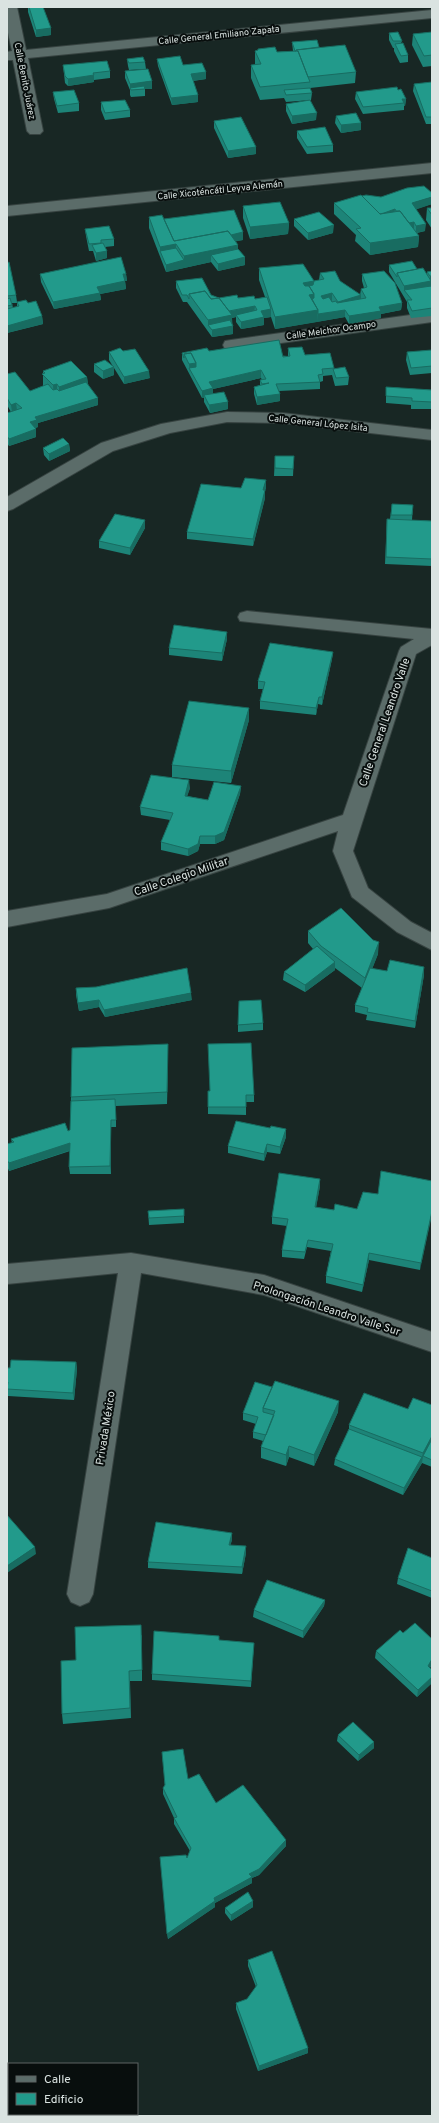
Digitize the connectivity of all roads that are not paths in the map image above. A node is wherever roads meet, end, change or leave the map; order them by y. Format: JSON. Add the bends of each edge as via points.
{"nodes":[{"id":1,"x":10,"y":7,"type":"edge"},
{"id":2,"x":432,"y":14,"type":"edge"},
{"id":3,"x":14,"y":55,"type":"edge"},
{"id":4,"x":35,"y":131,"type":"dead end"},
{"id":5,"x":432,"y":168,"type":"edge"},
{"id":6,"x":7,"y":212,"type":"edge"},
{"id":7,"x":432,"y":317,"type":"edge"},
{"id":8,"x":231,"y":345,"type":"dead end"},
{"id":9,"x":432,"y":435,"type":"edge"},
{"id":10,"x":7,"y":505,"type":"edge"},
{"id":11,"x":247,"y":617,"type":"dead end"},
{"id":12,"x":432,"y":636,"type":"edge"},
{"id":13,"x":352,"y":819,"type":"junction"},
{"id":14,"x":7,"y":919,"type":"edge"},
{"id":15,"x":432,"y":942,"type":"edge"},
{"id":16,"x":131,"y":1262,"type":"junction"},
{"id":17,"x":7,"y":1274,"type":"edge"},
{"id":18,"x":432,"y":1342,"type":"edge"},
{"id":19,"x":80,"y":1594,"type":"dead end"}],
"edges":[{"from":1,"to":3,"type":"street","name":"Calle Benito Juárez"},
{"from":2,"to":3,"type":"street","name":"Calle General Emiliano Zapata"},
{"from":3,"to":4,"type":"street","name":"Calle Benito Juárez"},
{"from":5,"to":6,"type":"street","name":"Calle Xicoténcátl Leyva Alemán"},
{"from":7,"to":8,"type":"street","name":"Calle Melchor Ocampo"},
{"from":9,"to":10,"type":"street","name":"Calle General López Isita","via":[[282,418],[227,417],[167,428],[107,447]]},
{"from":11,"to":12,"type":"street"},
{"from":12,"to":13,"type":"street","name":"Calle General Leandro Valle","via":[[408,651]]},
{"from":13,"to":14,"type":"street","name":"Calle Colegio Militar","via":[[109,901]]},
{"from":13,"to":15,"type":"street","name":"Calle General Leandro Valle","via":[[343,851],[359,892],[404,927]]},
{"from":16,"to":17,"type":"street","name":"Prolongación Leandro Valle Sur"},
{"from":16,"to":18,"type":"street","name":"Prolongación Leandro Valle Sur","via":[[264,1285]]},
{"from":16,"to":19,"type":"street","name":"Privada México"}]}
